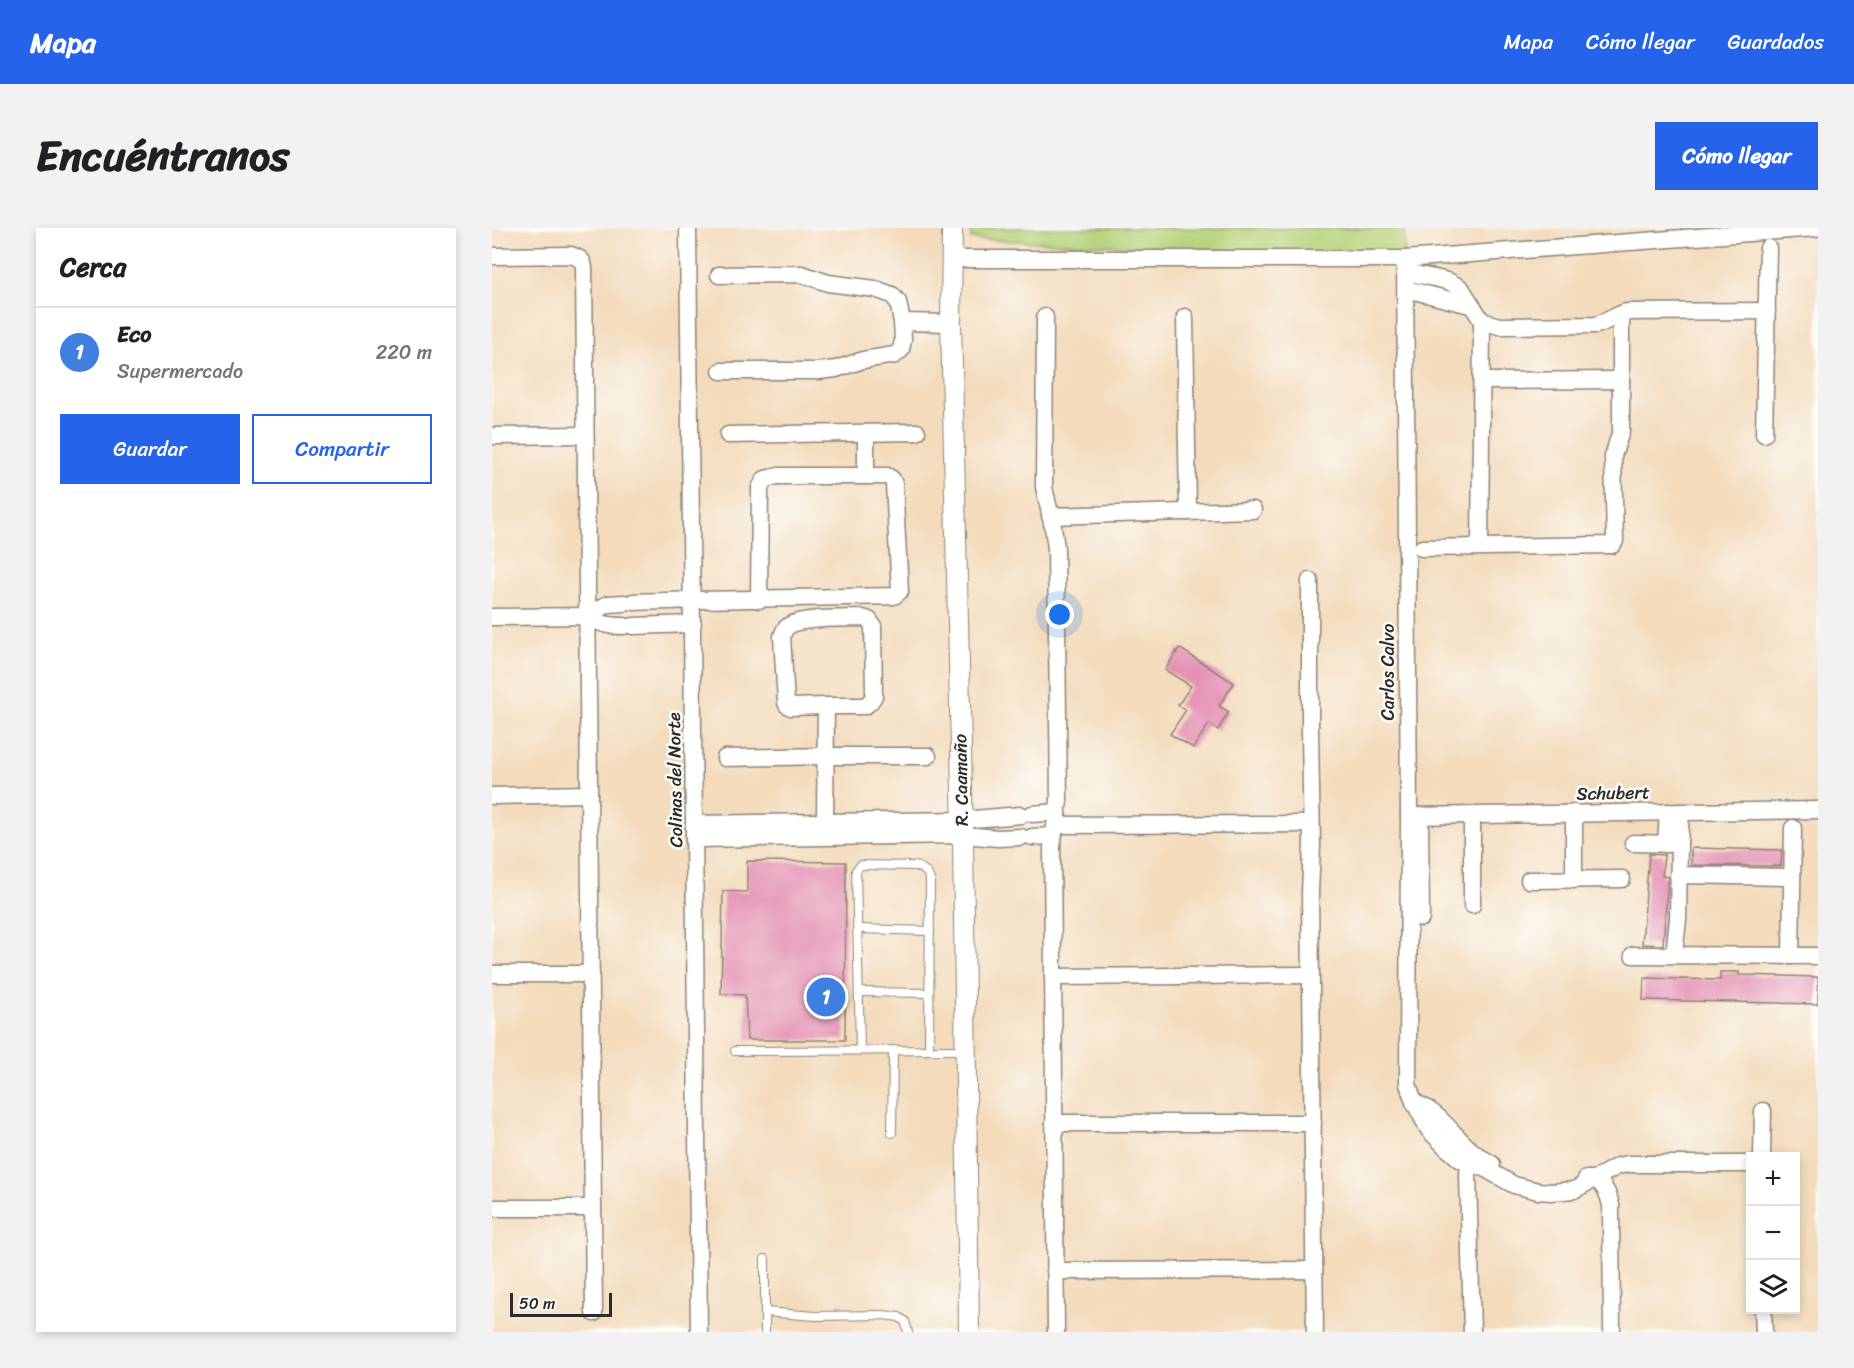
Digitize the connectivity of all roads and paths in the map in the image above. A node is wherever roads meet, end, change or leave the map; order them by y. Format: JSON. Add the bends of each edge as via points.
{"nodes":[{"id":1,"x":688,"y":228,"type":"edge"},
{"id":2,"x":951,"y":228,"type":"edge"},
{"id":3,"x":1816,"y":228,"type":"edge"},
{"id":4,"x":1768,"y":249,"type":"dead end"},
{"id":5,"x":492,"y":256,"type":"edge"},
{"id":6,"x":952,"y":259,"type":"junction"},
{"id":7,"x":1405,"y":266,"type":"junction"},
{"id":8,"x":719,"y":275,"type":"dead end"},
{"id":9,"x":1406,"y":289,"type":"junction"},
{"id":10,"x":1470,"y":305,"type":"junction"},
{"id":11,"x":1767,"y":310,"type":"junction"},
{"id":12,"x":1621,"y":314,"type":"junction"},
{"id":13,"x":1045,"y":317,"type":"dead end"},
{"id":14,"x":1185,"y":317,"type":"dead end"},
{"id":15,"x":1482,"y":321,"type":"junction"},
{"id":16,"x":902,"y":322,"type":"junction"},
{"id":17,"x":951,"y":323,"type":"junction"},
{"id":18,"x":721,"y":371,"type":"dead end"},
{"id":19,"x":1621,"y":380,"type":"junction"},
{"id":20,"x":1482,"y":381,"type":"junction"},
{"id":21,"x":918,"y":432,"type":"dead end"},
{"id":22,"x":866,"y":433,"type":"junction"},
{"id":23,"x":1764,"y":434,"type":"dead end"},
{"id":24,"x":585,"y":435,"type":"junction"},
{"id":25,"x":728,"y":435,"type":"dead end"},
{"id":26,"x":492,"y":436,"type":"edge"},
{"id":27,"x":866,"y":476,"type":"junction"},
{"id":28,"x":1253,"y":510,"type":"dead end"},
{"id":29,"x":1188,"y":512,"type":"junction"},
{"id":30,"x":1050,"y":516,"type":"junction"},
{"id":31,"x":1480,"y":546,"type":"junction"},
{"id":32,"x":1422,"y":548,"type":"dead end"},
{"id":33,"x":1310,"y":581,"type":"dead end"},
{"id":34,"x":692,"y":600,"type":"junction"},
{"id":35,"x":759,"y":600,"type":"junction"},
{"id":36,"x":492,"y":616,"type":"edge"},
{"id":37,"x":587,"y":616,"type":"junction"},
{"id":38,"x":693,"y":624,"type":"junction"},
{"id":39,"x":826,"y":706,"type":"junction"},
{"id":40,"x":826,"y":756,"type":"junction"},
{"id":41,"x":928,"y":756,"type":"dead end"},
{"id":42,"x":725,"y":758,"type":"dead end"},
{"id":43,"x":589,"y":794,"type":"junction"},
{"id":44,"x":492,"y":796,"type":"edge"},
{"id":45,"x":1818,"y":810,"type":"edge"},
{"id":46,"x":1675,"y":812,"type":"junction"},
{"id":47,"x":1575,"y":813,"type":"junction"},
{"id":48,"x":1472,"y":815,"type":"junction"},
{"id":49,"x":1414,"y":816,"type":"junction"},
{"id":50,"x":825,"y":822,"type":"junction"},
{"id":51,"x":1055,"y":824,"type":"junction"},
{"id":52,"x":1311,"y":824,"type":"junction"},
{"id":53,"x":962,"y":828,"type":"junction"},
{"id":54,"x":1793,"y":828,"type":"dead end"},
{"id":55,"x":695,"y":832,"type":"junction"},
{"id":56,"x":1633,"y":843,"type":"dead end"},
{"id":57,"x":1673,"y":844,"type":"junction"},
{"id":58,"x":1678,"y":875,"type":"junction"},
{"id":59,"x":1792,"y":877,"type":"junction"},
{"id":60,"x":1622,"y":879,"type":"dead end"},
{"id":61,"x":1529,"y":880,"type":"dead end"},
{"id":62,"x":1574,"y":880,"type":"junction"},
{"id":63,"x":1472,"y":905,"type":"dead end"},
{"id":64,"x":1421,"y":918,"type":"dead end"},
{"id":65,"x":858,"y":929,"type":"junction"},
{"id":66,"x":930,"y":931,"type":"junction"},
{"id":67,"x":1633,"y":954,"type":"dead end"},
{"id":68,"x":1674,"y":955,"type":"junction"},
{"id":69,"x":1791,"y":956,"type":"junction"},
{"id":70,"x":1818,"y":956,"type":"edge"},
{"id":71,"x":492,"y":974,"type":"edge"},
{"id":72,"x":591,"y":974,"type":"junction"},
{"id":73,"x":1311,"y":975,"type":"junction"},
{"id":74,"x":1053,"y":977,"type":"junction"},
{"id":75,"x":859,"y":992,"type":"junction"},
{"id":76,"x":929,"y":993,"type":"junction"},
{"id":77,"x":860,"y":1050,"type":"junction"},
{"id":78,"x":893,"y":1050,"type":"junction"},
{"id":79,"x":929,"y":1050,"type":"junction"},
{"id":80,"x":965,"y":1050,"type":"junction"},
{"id":81,"x":735,"y":1051,"type":"dead end"},
{"id":82,"x":1763,"y":1111,"type":"dead end"},
{"id":83,"x":1054,"y":1123,"type":"junction"},
{"id":84,"x":1313,"y":1123,"type":"junction"},
{"id":85,"x":892,"y":1133,"type":"dead end"},
{"id":86,"x":1762,"y":1152,"type":"edge"},
{"id":87,"x":1472,"y":1159,"type":"junction"},
{"id":88,"x":1746,"y":1164,"type":"edge"},
{"id":89,"x":1596,"y":1179,"type":"junction"},
{"id":90,"x":492,"y":1208,"type":"edge"},
{"id":91,"x":593,"y":1208,"type":"junction"},
{"id":92,"x":765,"y":1259,"type":"dead end"},
{"id":93,"x":1314,"y":1270,"type":"junction"},
{"id":94,"x":1055,"y":1271,"type":"junction"},
{"id":95,"x":765,"y":1312,"type":"junction"},
{"id":96,"x":594,"y":1313,"type":"dead end"},
{"id":97,"x":1764,"y":1314,"type":"edge"},
{"id":98,"x":699,"y":1332,"type":"edge"},
{"id":99,"x":765,"y":1332,"type":"edge"},
{"id":100,"x":909,"y":1332,"type":"edge"},
{"id":101,"x":969,"y":1332,"type":"edge"},
{"id":102,"x":1056,"y":1332,"type":"edge"},
{"id":103,"x":1315,"y":1332,"type":"edge"},
{"id":104,"x":1472,"y":1332,"type":"edge"},
{"id":105,"x":1612,"y":1332,"type":"edge"},
{"id":106,"x":1764,"y":1332,"type":"edge"}],
"edges":[{"from":1,"to":34,"type":"street","name":"Colinas del Norte"},
{"from":2,"to":6,"type":"street","name":"R. Caamaño"},
{"from":3,"to":7,"type":"street"},
{"from":4,"to":11,"type":"street"},
{"from":5,"to":24,"type":"street","via":[[571,255],[583,262]]},
{"from":6,"to":7,"type":"street"},
{"from":6,"to":17,"type":"street","name":"R. Caamaño"},
{"from":7,"to":9,"type":"street","name":"Carlos Calvo"},
{"from":7,"to":10,"type":"street","via":[[1461,288]]},
{"from":8,"to":16,"type":"street","via":[[802,274],[828,283],[875,289],[892,295],[898,302]]},
{"from":9,"to":10,"type":"street"},
{"from":9,"to":49,"type":"street","name":"Carlos Calvo"},
{"from":10,"to":15,"type":"street"},
{"from":11,"to":12,"type":"street"},
{"from":11,"to":23,"type":"street"},
{"from":12,"to":15,"type":"street","via":[[1596,325],[1499,326]]},
{"from":12,"to":19,"type":"street"},
{"from":13,"to":30,"type":"street","via":[[1044,488]]},
{"from":14,"to":29,"type":"street"},
{"from":15,"to":20,"type":"street"},
{"from":16,"to":17,"type":"street"},
{"from":16,"to":18,"type":"street","via":[[901,350],[895,355],[819,371]]},
{"from":17,"to":53,"type":"street","name":"R. Caamaño"},
{"from":19,"to":20,"type":"street"},
{"from":19,"to":31,"type":"street","via":[[1621,431],[1613,456],[1612,545]]},
{"from":20,"to":31,"type":"street"},
{"from":21,"to":22,"type":"street"},
{"from":22,"to":25,"type":"street"},
{"from":22,"to":27,"type":"street"},
{"from":24,"to":26,"type":"street"},
{"from":24,"to":37,"type":"street"},
{"from":27,"to":35,"type":"street","via":[[778,476],[762,482]]},
{"from":27,"to":35,"type":"street","via":[[887,476],[894,484],[900,591],[894,596]]},
{"from":28,"to":29,"type":"street"},
{"from":29,"to":30,"type":"street"},
{"from":30,"to":51,"type":"street","via":[[1056,548],[1059,801]]},
{"from":31,"to":32,"type":"street"},
{"from":33,"to":52,"type":"street"},
{"from":34,"to":35,"type":"street"},
{"from":34,"to":37,"type":"street","via":[[608,604]]},
{"from":34,"to":38,"type":"street","name":"Colinas del Norte"},
{"from":36,"to":37,"type":"street"},
{"from":37,"to":38,"type":"street","via":[[608,626]]},
{"from":37,"to":43,"type":"street"},
{"from":38,"to":55,"type":"street","name":"Colinas del Norte"},
{"from":39,"to":39,"type":"street","via":[[865,706],[874,696],[873,626],[869,620],[811,620],[785,628],[782,637],[787,705]]},
{"from":39,"to":40,"type":"street"},
{"from":40,"to":41,"type":"street"},
{"from":40,"to":42,"type":"street"},
{"from":40,"to":50,"type":"street"},
{"from":43,"to":44,"type":"street"},
{"from":43,"to":72,"type":"street"},
{"from":45,"to":46,"type":"street","name":"Schubert"},
{"from":46,"to":47,"type":"street","name":"Schubert"},
{"from":46,"to":57,"type":"street"},
{"from":47,"to":48,"type":"street","name":"Schubert"},
{"from":47,"to":62,"type":"street"},
{"from":48,"to":49,"type":"street","name":"Schubert"},
{"from":48,"to":63,"type":"street"},
{"from":49,"to":64,"type":"street"},
{"from":49,"to":87,"type":"street","name":"Carlos Calvo","via":[[1408,1084],[1429,1130],[1461,1160]]},
{"from":50,"to":53,"type":"street"},
{"from":50,"to":55,"type":"street"},
{"from":51,"to":52,"type":"street"},
{"from":51,"to":53,"type":"street","via":[[1027,815]]},
{"from":51,"to":53,"type":"street","via":[[1027,837],[998,838]]},
{"from":51,"to":74,"type":"street"},
{"from":52,"to":73,"type":"street"},
{"from":53,"to":55,"type":"street"},
{"from":53,"to":80,"type":"street","name":"R. Caamaño"},
{"from":54,"to":59,"type":"street"},
{"from":55,"to":98,"type":"street","name":"Colinas del Norte"},
{"from":56,"to":57,"type":"street"},
{"from":57,"to":58,"type":"street"},
{"from":58,"to":59,"type":"street"},
{"from":58,"to":68,"type":"street"},
{"from":59,"to":69,"type":"street"},
{"from":60,"to":62,"type":"street"},
{"from":61,"to":62,"type":"street"},
{"from":65,"to":66,"type":"lane"},
{"from":65,"to":66,"type":"lane","via":[[858,867],[916,866],[928,873],[930,880]]},
{"from":65,"to":75,"type":"lane"},
{"from":66,"to":76,"type":"lane"},
{"from":67,"to":68,"type":"street"},
{"from":68,"to":69,"type":"street"},
{"from":69,"to":70,"type":"street"},
{"from":71,"to":72,"type":"street"},
{"from":72,"to":91,"type":"street"},
{"from":73,"to":74,"type":"street"},
{"from":73,"to":84,"type":"street"},
{"from":74,"to":83,"type":"street"},
{"from":75,"to":76,"type":"lane"},
{"from":75,"to":77,"type":"lane"},
{"from":76,"to":79,"type":"lane"},
{"from":77,"to":78,"type":"lane"},
{"from":77,"to":81,"type":"lane"},
{"from":78,"to":79,"type":"lane"},
{"from":78,"to":85,"type":"lane"},
{"from":79,"to":80,"type":"lane"},
{"from":80,"to":101,"type":"street","name":"R. Caamaño"},
{"from":82,"to":86,"type":"street"},
{"from":83,"to":84,"type":"street"},
{"from":83,"to":94,"type":"street"},
{"from":84,"to":93,"type":"street"},
{"from":87,"to":89,"type":"street","name":"Carlos Calvo","via":[[1514,1185],[1538,1191],[1574,1190]]},
{"from":87,"to":104,"type":"street","via":[[1467,1174]]},
{"from":88,"to":89,"type":"street","name":"Carlos Calvo","via":[[1628,1164]]},
{"from":89,"to":105,"type":"street","via":[[1611,1205]]},
{"from":90,"to":91,"type":"street"},
{"from":91,"to":96,"type":"street"},
{"from":92,"to":95,"type":"lane"},
{"from":93,"to":94,"type":"street"},
{"from":93,"to":103,"type":"street"},
{"from":94,"to":102,"type":"street"},
{"from":95,"to":99,"type":"lane"},
{"from":95,"to":100,"type":"lane","via":[[898,1317]]},
{"from":97,"to":106,"type":"street"}]}
